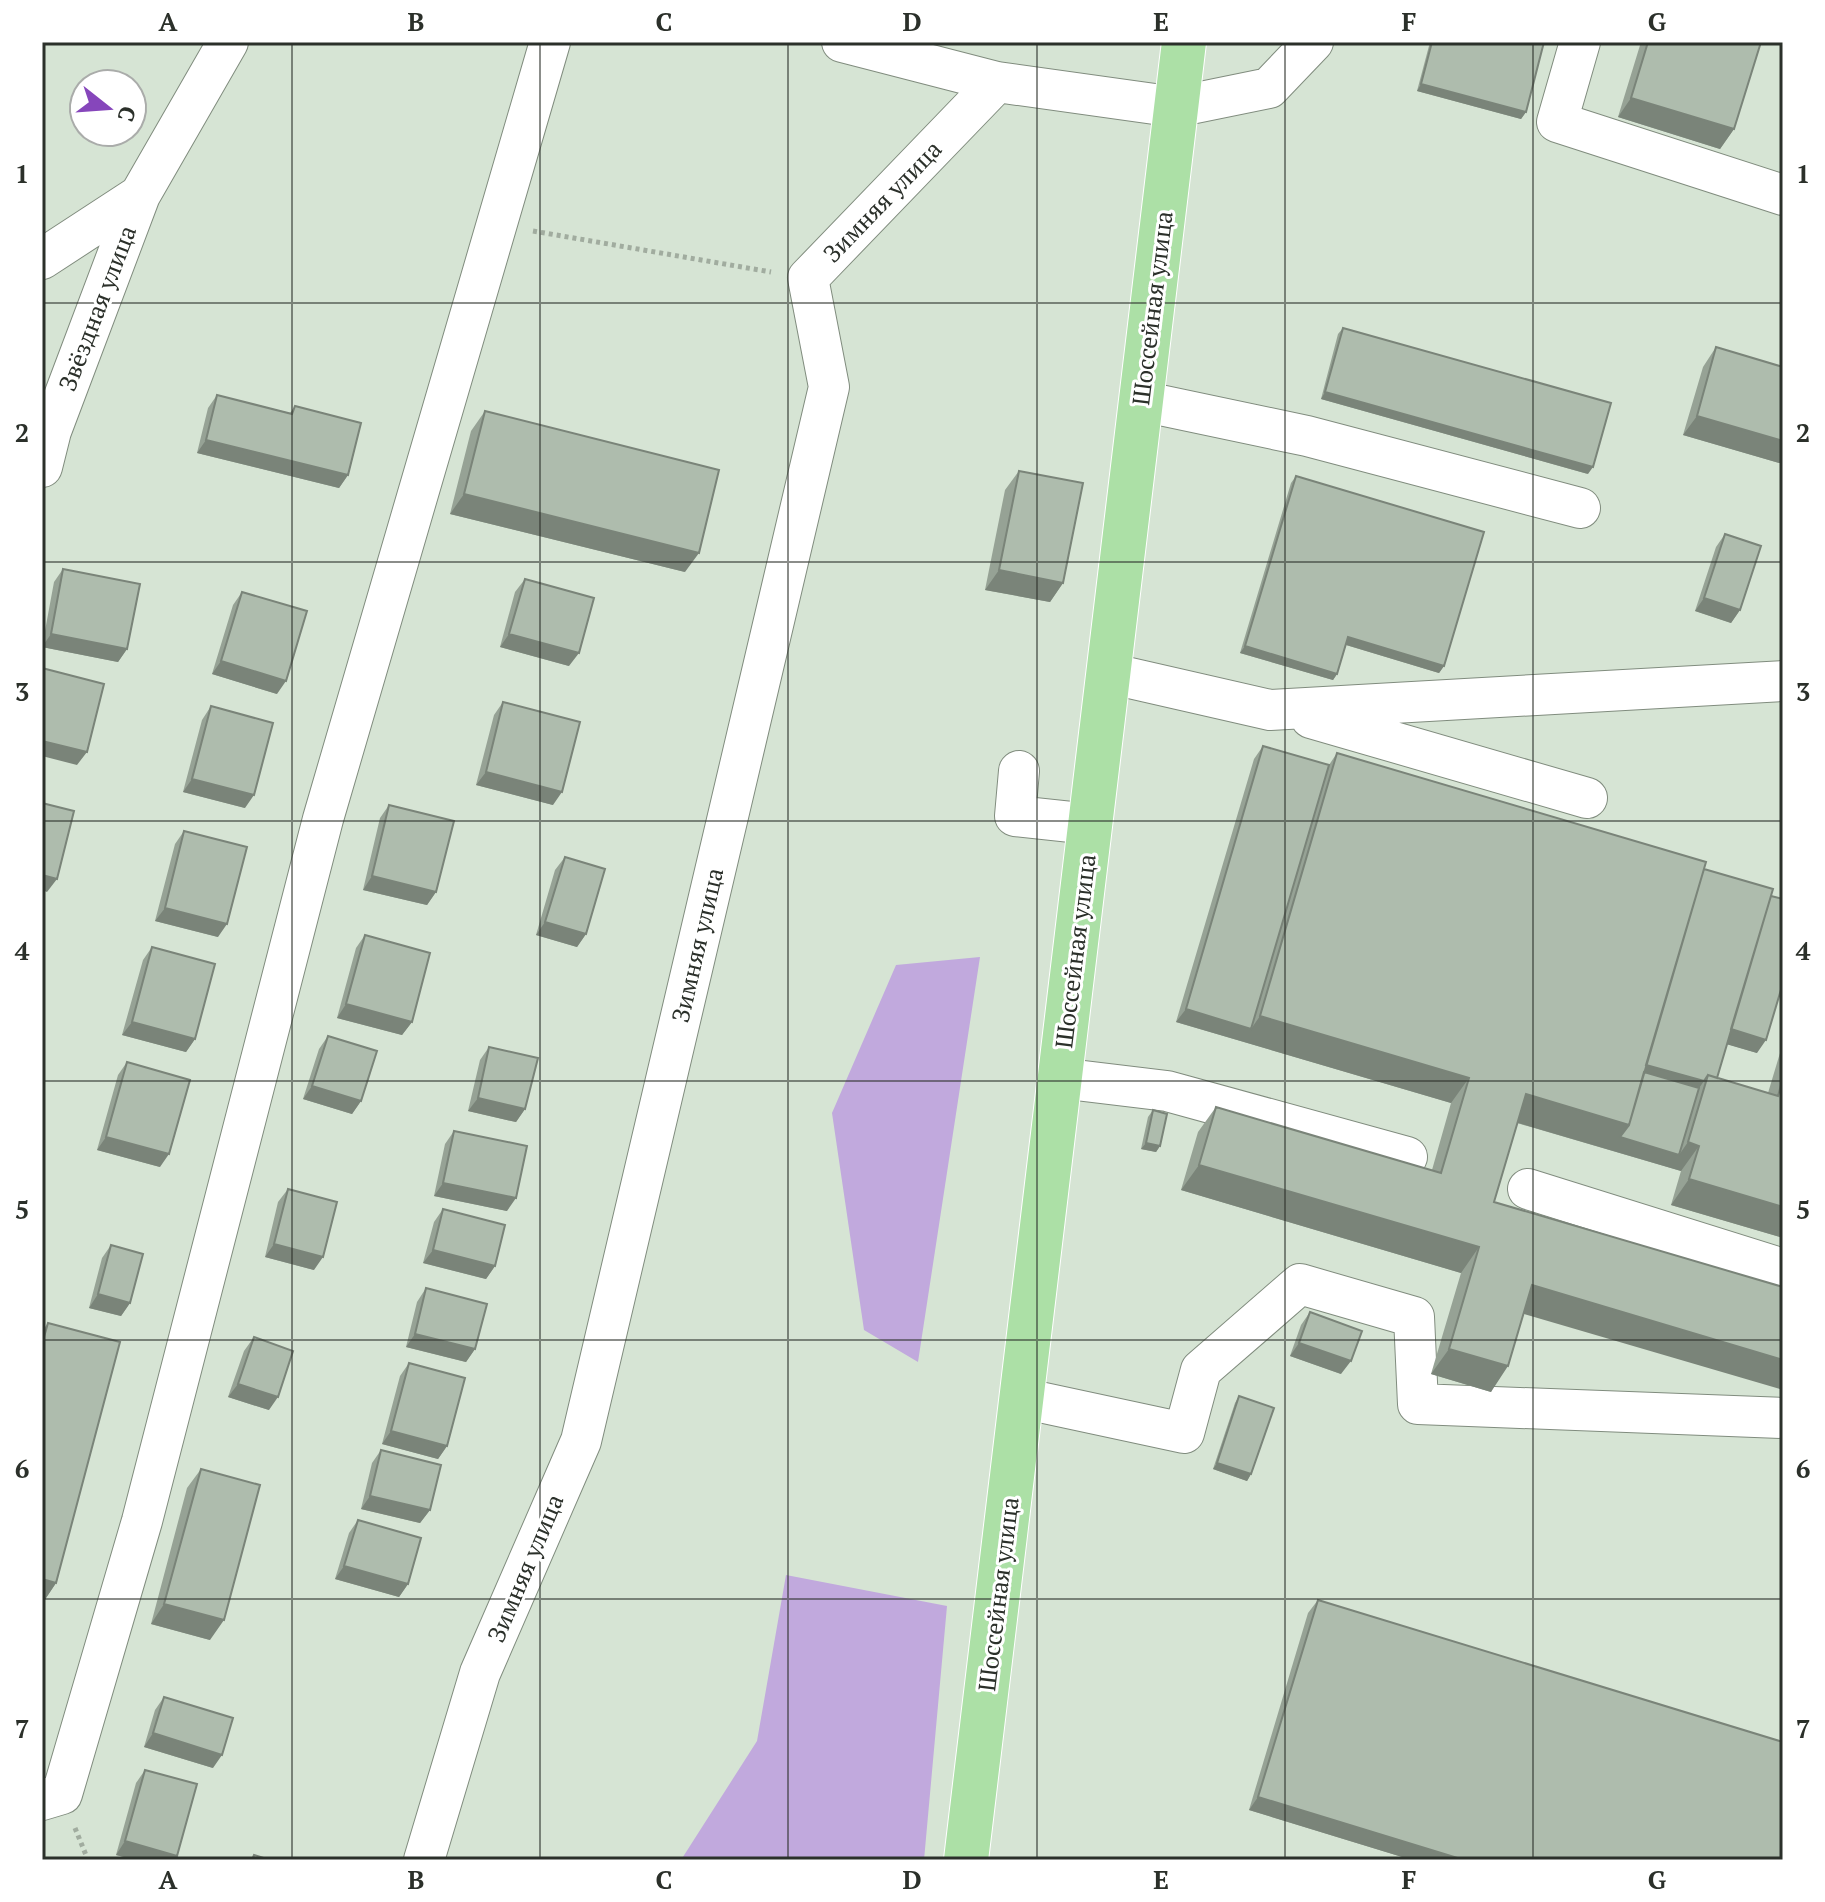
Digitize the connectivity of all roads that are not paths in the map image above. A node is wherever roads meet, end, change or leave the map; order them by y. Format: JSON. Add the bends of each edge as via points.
{"nodes":[{"id":1,"x":228,"y":42,"type":"edge"},
{"id":2,"x":550,"y":42,"type":"edge"},
{"id":3,"x":842,"y":42,"type":"edge"},
{"id":4,"x":1184,"y":42,"type":"edge"},
{"id":5,"x":1313,"y":42,"type":"edge"},
{"id":6,"x":1580,"y":42,"type":"edge"},
{"id":7,"x":997,"y":82,"type":"junction"},
{"id":8,"x":1176,"y":107,"type":"junction"},
{"id":9,"x":140,"y":195,"type":"junction"},
{"id":10,"x":1783,"y":195,"type":"edge"},
{"id":11,"x":42,"y":259,"type":"edge"},
{"id":12,"x":1141,"y":401,"type":"junction"},
{"id":13,"x":42,"y":467,"type":"edge"},
{"id":14,"x":1580,"y":508,"type":"dead end"},
{"id":15,"x":1108,"y":673,"type":"junction"},
{"id":16,"x":1783,"y":681,"type":"edge"},
{"id":17,"x":1280,"y":710,"type":"junction"},
{"id":18,"x":1019,"y":771,"type":"dead end"},
{"id":19,"x":1587,"y":798,"type":"dead end"},
{"id":20,"x":1090,"y":824,"type":"junction"},
{"id":21,"x":1059,"y":1078,"type":"junction"},
{"id":22,"x":1407,"y":1157,"type":"dead end"},
{"id":23,"x":1528,"y":1189,"type":"dead end"},
{"id":24,"x":1783,"y":1269,"type":"edge"},
{"id":25,"x":1021,"y":1398,"type":"junction"},
{"id":26,"x":1783,"y":1418,"type":"edge"},
{"id":27,"x":42,"y":1800,"type":"edge"},
{"id":28,"x":424,"y":1860,"type":"edge"},
{"id":29,"x":966,"y":1860,"type":"edge"}],
"edges":[{"from":1,"to":9,"type":"street","name":"Звёздная улица"},
{"from":2,"to":27,"type":"street","via":[[323,819],[142,1521],[62,1794]]},
{"from":3,"to":7,"type":"street"},
{"from":4,"to":8,"type":"main road","name":"Шоссейная улица"},
{"from":5,"to":8,"type":"street","via":[[1269,88]]},
{"from":6,"to":10,"type":"street","via":[[1557,122]]},
{"from":7,"to":8,"type":"street"},
{"from":7,"to":28,"type":"street","name":"Зимняя улица","via":[[808,278],[829,387],[581,1441],[480,1673]]},
{"from":8,"to":12,"type":"main road","name":"Шоссейная улица"},
{"from":9,"to":11,"type":"street"},
{"from":9,"to":13,"type":"street","name":"Звёздная улица"},
{"from":12,"to":14,"type":"street","via":[[1307,436]]},
{"from":12,"to":15,"type":"main road","name":"Шоссейная улица"},
{"from":15,"to":17,"type":"street"},
{"from":15,"to":20,"type":"main road","name":"Шоссейная улица"},
{"from":16,"to":17,"type":"street"},
{"from":17,"to":19,"type":"street"},
{"from":18,"to":20,"type":"street","via":[[1015,816]]},
{"from":20,"to":21,"type":"main road","name":"Шоссейная улица"},
{"from":21,"to":22,"type":"street","via":[[1167,1091]]},
{"from":21,"to":25,"type":"main road","name":"Шоссейная улица"},
{"from":23,"to":24,"type":"street"},
{"from":25,"to":26,"type":"street","via":[[1184,1433],[1201,1370],[1300,1284],[1414,1317],[1418,1404]]},
{"from":25,"to":29,"type":"main road","name":"Шоссейная улица"}]}
